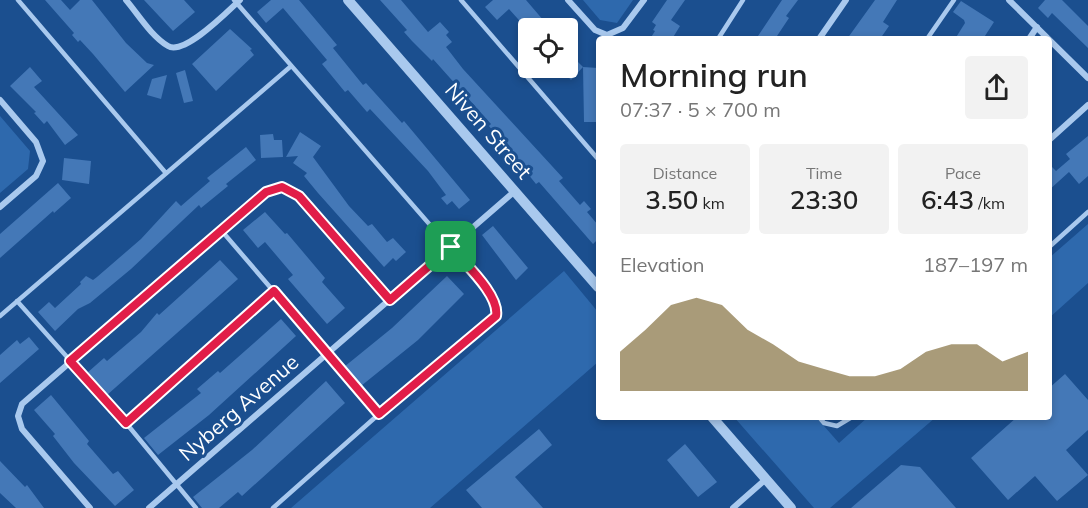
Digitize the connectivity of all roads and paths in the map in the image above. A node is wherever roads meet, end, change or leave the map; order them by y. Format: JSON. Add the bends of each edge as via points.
{"nodes":[{"id":1,"x":18,"y":0,"type":"edge"},
{"id":2,"x":126,"y":0,"type":"edge"},
{"id":3,"x":348,"y":0,"type":"edge"},
{"id":4,"x":461,"y":0,"type":"edge"},
{"id":5,"x":568,"y":0,"type":"edge"},
{"id":6,"x":644,"y":0,"type":"edge"},
{"id":7,"x":743,"y":0,"type":"edge"},
{"id":8,"x":846,"y":0,"type":"edge"},
{"id":9,"x":954,"y":0,"type":"edge"},
{"id":10,"x":1009,"y":0,"type":"edge"},
{"id":11,"x":237,"y":1,"type":"edge"},
{"id":12,"x":1037,"y":27,"type":"junction"},
{"id":13,"x":720,"y":36,"type":"edge"},
{"id":14,"x":821,"y":36,"type":"edge"},
{"id":15,"x":929,"y":36,"type":"edge"},
{"id":16,"x":1031,"y":36,"type":"edge"},
{"id":17,"x":1046,"y":36,"type":"edge"},
{"id":18,"x":1052,"y":42,"type":"edge"},
{"id":19,"x":290,"y":67,"type":"junction"},
{"id":20,"x":1088,"y":78,"type":"edge"},
{"id":21,"x":0,"y":100,"type":"edge"},
{"id":22,"x":1088,"y":105,"type":"edge"},
{"id":23,"x":1052,"y":137,"type":"edge"},
{"id":24,"x":596,"y":157,"type":"edge"},
{"id":25,"x":165,"y":172,"type":"junction"},
{"id":26,"x":515,"y":191,"type":"junction"},
{"id":27,"x":0,"y":207,"type":"edge"},
{"id":28,"x":1088,"y":212,"type":"edge"},
{"id":29,"x":221,"y":230,"type":"junction"},
{"id":30,"x":1052,"y":244,"type":"edge"},
{"id":31,"x":451,"y":247,"type":"junction"},
{"id":32,"x":596,"y":280,"type":"edge"},
{"id":33,"x":274,"y":291,"type":"junction"},
{"id":34,"x":390,"y":300,"type":"junction"},
{"id":35,"x":17,"y":301,"type":"junction"},
{"id":36,"x":0,"y":316,"type":"edge"},
{"id":37,"x":328,"y":353,"type":"junction"},
{"id":38,"x":70,"y":361,"type":"junction"},
{"id":39,"x":379,"y":414,"type":"junction"},
{"id":40,"x":715,"y":420,"type":"edge"},
{"id":41,"x":822,"y":420,"type":"edge"},
{"id":42,"x":847,"y":420,"type":"edge"},
{"id":43,"x":126,"y":423,"type":"junction"},
{"id":44,"x":766,"y":479,"type":"junction"},
{"id":45,"x":176,"y":484,"type":"junction"},
{"id":46,"x":90,"y":508,"type":"edge"},
{"id":47,"x":148,"y":508,"type":"edge"},
{"id":48,"x":196,"y":508,"type":"edge"},
{"id":49,"x":273,"y":508,"type":"edge"},
{"id":50,"x":733,"y":508,"type":"edge"},
{"id":51,"x":791,"y":508,"type":"edge"}],
"edges":[{"from":1,"to":25,"type":"lane"},
{"from":2,"to":11,"type":"street","via":[[158,37],[168,46],[178,48]]},
{"from":3,"to":26,"type":"street","name":"Niven Street"},
{"from":4,"to":24,"type":"lane"},
{"from":5,"to":6,"type":"street","via":[[595,30],[607,35],[623,28]]},
{"from":7,"to":13,"type":"lane"},
{"from":8,"to":14,"type":"street"},
{"from":9,"to":15,"type":"lane"},
{"from":10,"to":12,"type":"street"},
{"from":11,"to":19,"type":"lane"},
{"from":12,"to":16,"type":"street"},
{"from":12,"to":17,"type":"street"},
{"from":18,"to":20,"type":"street"},
{"from":19,"to":25,"type":"lane"},
{"from":19,"to":31,"type":"lane"},
{"from":21,"to":27,"type":"street","via":[[36,142],[43,161],[36,176]]},
{"from":22,"to":23,"type":"street"},
{"from":25,"to":35,"type":"lane"},
{"from":26,"to":31,"type":"street","name":"Nyberg Avenue"},
{"from":26,"to":32,"type":"street","name":"Niven Street"},
{"from":28,"to":30,"type":"lane"},
{"from":29,"to":33,"type":"lane"},
{"from":29,"to":34,"type":"street","via":[[266,192],[288,188]]},
{"from":29,"to":38,"type":"street"},
{"from":31,"to":34,"type":"street","name":"Nyberg Avenue"},
{"from":31,"to":39,"type":"lane","via":[[492,296],[498,309],[496,316]]},
{"from":33,"to":37,"type":"lane"},
{"from":33,"to":43,"type":"lane"},
{"from":34,"to":37,"type":"street","name":"Nyberg Avenue"},
{"from":35,"to":36,"type":"lane"},
{"from":35,"to":38,"type":"lane"},
{"from":37,"to":39,"type":"lane"},
{"from":37,"to":45,"type":"street","name":"Nyberg Avenue"},
{"from":38,"to":43,"type":"lane"},
{"from":38,"to":46,"type":"street","via":[[25,401],[18,416],[25,434]]},
{"from":39,"to":49,"type":"lane"},
{"from":40,"to":44,"type":"street"},
{"from":41,"to":42,"type":"lane","via":[[837,426]]},
{"from":43,"to":45,"type":"lane"},
{"from":44,"to":50,"type":"street"},
{"from":44,"to":51,"type":"street"},
{"from":45,"to":47,"type":"street","name":"Nyberg Avenue"},
{"from":45,"to":48,"type":"lane"}]}
